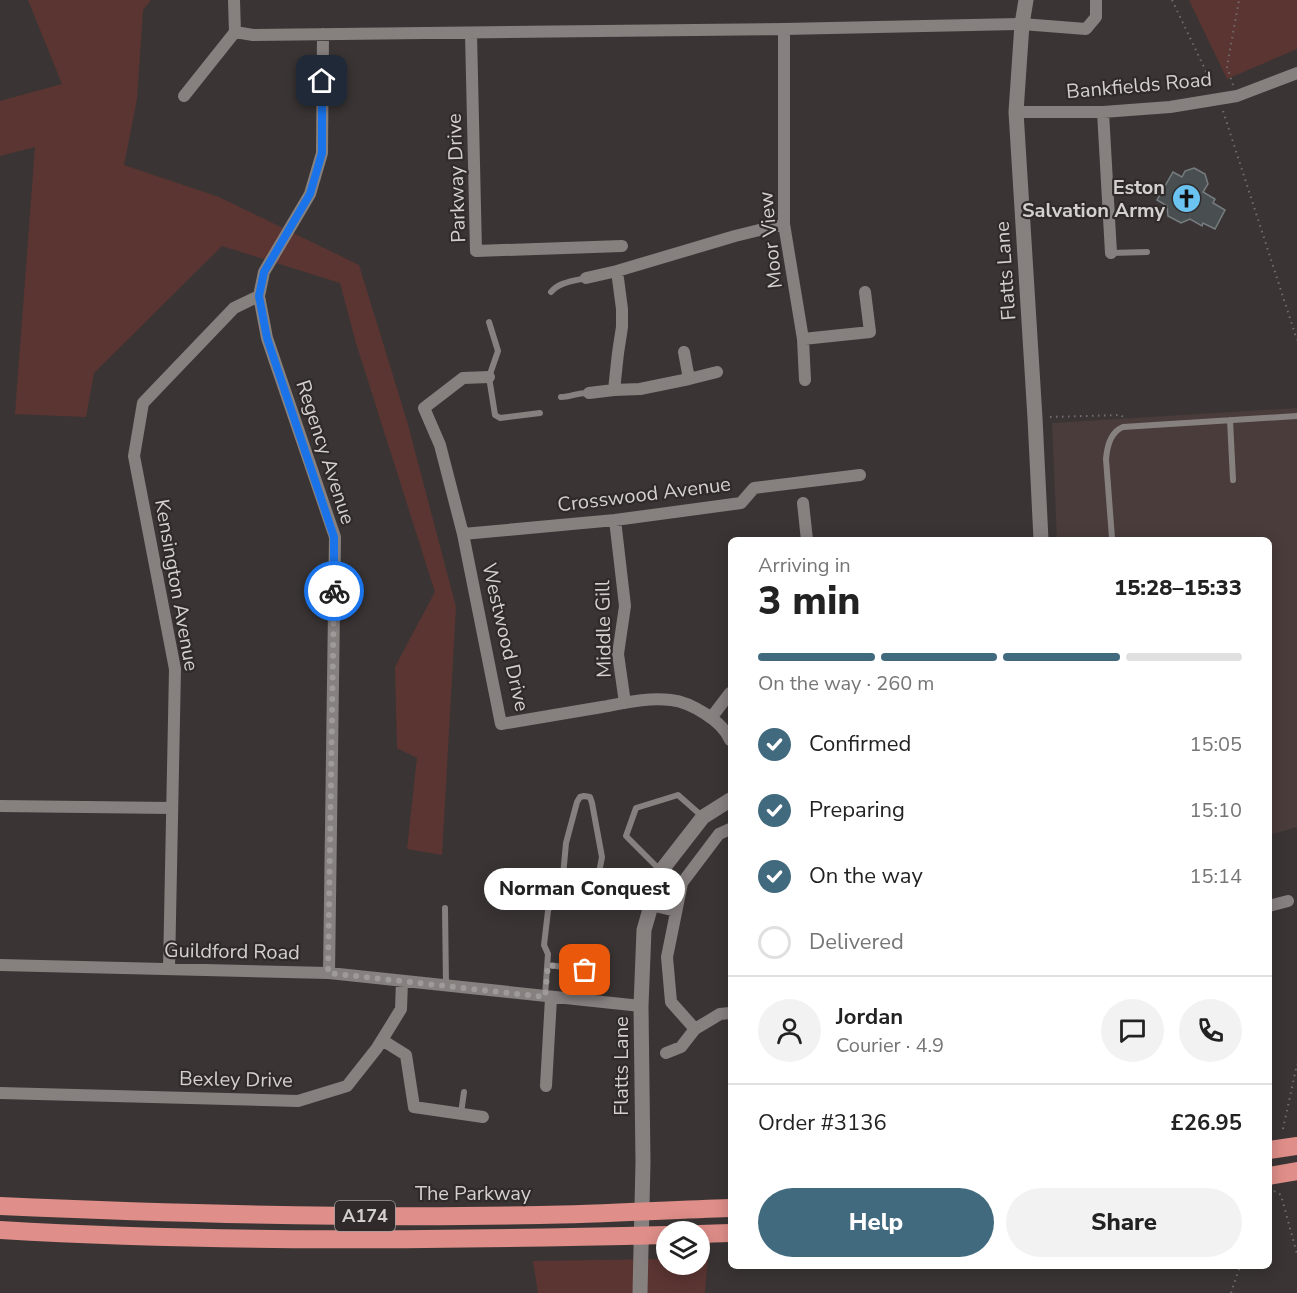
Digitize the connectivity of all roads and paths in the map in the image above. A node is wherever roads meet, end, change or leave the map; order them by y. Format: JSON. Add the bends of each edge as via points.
{"nodes":[{"id":1,"x":234,"y":0,"type":"edge"},
{"id":2,"x":1026,"y":0,"type":"edge"},
{"id":3,"x":1096,"y":0,"type":"edge"},
{"id":4,"x":1172,"y":0,"type":"edge"},
{"id":5,"x":1239,"y":0,"type":"edge"},
{"id":6,"x":1022,"y":24,"type":"junction"},
{"id":7,"x":784,"y":29,"type":"junction"},
{"id":8,"x":236,"y":32,"type":"junction"},
{"id":9,"x":471,"y":33,"type":"junction"},
{"id":10,"x":323,"y":34,"type":"junction"},
{"id":11,"x":1297,"y":73,"type":"edge"},
{"id":12,"x":184,"y":96,"type":"dead end"},
{"id":13,"x":1237,"y":96,"type":"junction"},
{"id":14,"x":1218,"y":98,"type":"junction"},
{"id":15,"x":1016,"y":112,"type":"junction"},
{"id":16,"x":1103,"y":112,"type":"junction"},
{"id":17,"x":784,"y":224,"type":"junction"},
{"id":18,"x":622,"y":246,"type":"dead end"},
{"id":19,"x":1146,"y":252,"type":"dead end"},
{"id":20,"x":1111,"y":253,"type":"joint"},
{"id":21,"x":617,"y":272,"type":"junction"},
{"id":22,"x":586,"y":278,"type":"joint"},
{"id":23,"x":551,"y":292,"type":"dead end"},
{"id":24,"x":865,"y":292,"type":"dead end"},
{"id":25,"x":259,"y":296,"type":"junction"},
{"id":26,"x":489,"y":322,"type":"dead end"},
{"id":27,"x":803,"y":339,"type":"junction"},
{"id":28,"x":1297,"y":340,"type":"edge"},
{"id":29,"x":684,"y":352,"type":"dead end"},
{"id":30,"x":717,"y":372,"type":"dead end"},
{"id":31,"x":489,"y":377,"type":"junction"},
{"id":32,"x":690,"y":379,"type":"junction"},
{"id":33,"x":805,"y":380,"type":"dead end"},
{"id":34,"x":614,"y":390,"type":"junction"},
{"id":35,"x":590,"y":393,"type":"joint"},
{"id":36,"x":561,"y":397,"type":"dead end"},
{"id":37,"x":540,"y":413,"type":"dead end"},
{"id":38,"x":1297,"y":416,"type":"edge"},
{"id":39,"x":1035,"y":418,"type":"junction"},
{"id":40,"x":1230,"y":420,"type":"junction"},
{"id":41,"x":1130,"y":427,"type":"junction"},
{"id":42,"x":860,"y":474,"type":"dead end"},
{"id":43,"x":1233,"y":480,"type":"dead end"},
{"id":44,"x":803,"y":503,"type":"dead end"},
{"id":45,"x":615,"y":520,"type":"junction"},
{"id":46,"x":463,"y":534,"type":"junction"},
{"id":47,"x":807,"y":537,"type":"edge"},
{"id":48,"x":1041,"y":537,"type":"edge"},
{"id":49,"x":1112,"y":537,"type":"edge"},
{"id":50,"x":728,"y":696,"type":"edge"},
{"id":51,"x":626,"y":703,"type":"junction"},
{"id":52,"x":711,"y":718,"type":"junction"},
{"id":53,"x":728,"y":734,"type":"edge"},
{"id":54,"x":728,"y":801,"type":"edge"},
{"id":55,"x":0,"y":806,"type":"edge"},
{"id":56,"x":172,"y":808,"type":"junction"},
{"id":57,"x":703,"y":817,"type":"junction"},
{"id":58,"x":728,"y":830,"type":"edge"},
{"id":59,"x":661,"y":870,"type":"junction"},
{"id":60,"x":563,"y":877,"type":"junction"},
{"id":61,"x":1288,"y":901,"type":"dead end"},
{"id":62,"x":651,"y":905,"type":"junction"},
{"id":63,"x":1272,"y":905,"type":"edge"},
{"id":64,"x":445,"y":908,"type":"dead end"},
{"id":65,"x":676,"y":911,"type":"junction"},
{"id":66,"x":0,"y":965,"type":"edge"},
{"id":67,"x":548,"y":965,"type":"junction"},
{"id":68,"x":169,"y":969,"type":"junction"},
{"id":69,"x":604,"y":972,"type":"dead end"},
{"id":70,"x":328,"y":973,"type":"junction"},
{"id":71,"x":402,"y":981,"type":"junction"},
{"id":72,"x":446,"y":986,"type":"junction"},
{"id":73,"x":548,"y":997,"type":"junction"},
{"id":74,"x":641,"y":1006,"type":"junction"},
{"id":75,"x":728,"y":1013,"type":"edge"},
{"id":76,"x":695,"y":1029,"type":"junction"},
{"id":77,"x":382,"y":1040,"type":"junction"},
{"id":78,"x":666,"y":1053,"type":"dead end"},
{"id":79,"x":1297,"y":1064,"type":"edge"},
{"id":80,"x":546,"y":1086,"type":"dead end"},
{"id":81,"x":464,"y":1092,"type":"dead end"},
{"id":82,"x":0,"y":1093,"type":"edge"},
{"id":83,"x":461,"y":1113,"type":"junction"},
{"id":84,"x":483,"y":1117,"type":"dead end"},
{"id":85,"x":1283,"y":1129,"type":"dead end"},
{"id":86,"x":1297,"y":1146,"type":"edge"},
{"id":87,"x":1272,"y":1150,"type":"edge"},
{"id":88,"x":1297,"y":1171,"type":"edge"},
{"id":89,"x":1272,"y":1175,"type":"edge"},
{"id":90,"x":1272,"y":1190,"type":"edge"},
{"id":91,"x":0,"y":1206,"type":"edge"},
{"id":92,"x":728,"y":1208,"type":"edge"},
{"id":93,"x":0,"y":1230,"type":"edge"},
{"id":94,"x":728,"y":1233,"type":"edge"},
{"id":95,"x":710,"y":1234,"type":"edge"},
{"id":96,"x":656,"y":1236,"type":"edge"},
{"id":97,"x":1297,"y":1254,"type":"edge"},
{"id":98,"x":1239,"y":1269,"type":"edge"},
{"id":99,"x":640,"y":1291,"type":"edge"},
{"id":100,"x":1231,"y":1293,"type":"edge"}],
"edges":[{"from":1,"to":8,"type":"street"},
{"from":2,"to":6,"type":"street","name":"Flatts Lane"},
{"from":3,"to":6,"type":"street","via":[[1096,17],[1086,29]]},
{"from":4,"to":14,"type":"path"},
{"from":5,"to":13,"type":"path","via":[[1227,67]]},
{"from":6,"to":7,"type":"street"},
{"from":6,"to":15,"type":"street","name":"Flatts Lane"},
{"from":7,"to":9,"type":"street"},
{"from":7,"to":17,"type":"street","name":"Moor View"},
{"from":8,"to":10,"type":"street"},
{"from":8,"to":12,"type":"street"},
{"from":9,"to":10,"type":"street"},
{"from":9,"to":18,"type":"street","name":"Parkway Drive","via":[[476,250]]},
{"from":10,"to":25,"type":"street","name":"Regency Avenue","via":[[322,153],[310,194],[264,272]]},
{"from":11,"to":13,"type":"street","name":"Bankfields Road"},
{"from":13,"to":14,"type":"street","name":"Bankfields Road"},
{"from":14,"to":16,"type":"street","name":"Bankfields Road","via":[[1170,107]]},
{"from":14,"to":28,"type":"path"},
{"from":15,"to":16,"type":"street","name":"Bankfields Road"},
{"from":15,"to":39,"type":"street","name":"Flatts Lane"},
{"from":16,"to":20,"type":"street"},
{"from":17,"to":21,"type":"street"},
{"from":17,"to":27,"type":"street","name":"Moor View"},
{"from":19,"to":20,"type":"lane"},
{"from":21,"to":22,"type":"street"},
{"from":21,"to":34,"type":"street","via":[[622,327]]},
{"from":22,"to":23,"type":"lane","via":[[555,287]]},
{"from":24,"to":27,"type":"street","via":[[870,332]]},
{"from":25,"to":56,"type":"street","name":"Kensington Avenue","via":[[234,308],[143,403],[134,456],[175,669]]},
{"from":25,"to":70,"type":"street","name":"Regency Avenue","via":[[267,338],[334,537]]},
{"from":26,"to":31,"type":"lane","via":[[498,351]]},
{"from":27,"to":33,"type":"street","name":"Moor View"},
{"from":29,"to":32,"type":"street"},
{"from":30,"to":32,"type":"street"},
{"from":31,"to":37,"type":"lane","via":[[497,417]]},
{"from":31,"to":46,"type":"street","via":[[463,378],[424,408],[440,445]]},
{"from":32,"to":34,"type":"street"},
{"from":34,"to":35,"type":"street"},
{"from":35,"to":36,"type":"lane"},
{"from":38,"to":40,"type":"lane"},
{"from":39,"to":41,"type":"path","via":[[1121,415]]},
{"from":39,"to":48,"type":"street","name":"Flatts Lane"},
{"from":40,"to":41,"type":"lane"},
{"from":40,"to":43,"type":"lane"},
{"from":41,"to":49,"type":"lane","via":[[1118,429],[1107,448]]},
{"from":42,"to":45,"type":"street","name":"Crosswood Avenue","via":[[754,488],[741,502]]},
{"from":44,"to":47,"type":"street"},
{"from":45,"to":46,"type":"street","name":"Crosswood Avenue"},
{"from":45,"to":51,"type":"street","name":"Middle Gill","via":[[625,606],[618,654]]},
{"from":46,"to":51,"type":"street","name":"Westwood Drive","via":[[501,724]]},
{"from":50,"to":52,"type":"street"},
{"from":51,"to":52,"type":"street","name":"Westwood Drive","via":[[672,700]]},
{"from":52,"to":53,"type":"street","name":"Westwood Drive"},
{"from":54,"to":57,"type":"street","name":"Flatts Lane"},
{"from":55,"to":56,"type":"street"},
{"from":56,"to":68,"type":"street","name":"Kensington Avenue"},
{"from":57,"to":59,"type":"street","name":"Flatts Lane"},
{"from":57,"to":59,"type":"lane","via":[[678,795],[636,808],[626,836]]},
{"from":58,"to":65,"type":"street","via":[[719,834],[682,883]]},
{"from":59,"to":62,"type":"street","name":"Flatts Lane"},
{"from":60,"to":60,"type":"lane","via":[[566,843],[577,802],[584,795],[592,803],[602,857],[598,878]]},
{"from":60,"to":67,"type":"lane","via":[[548,911],[544,945]]},
{"from":61,"to":63,"type":"street"},
{"from":62,"to":65,"type":"street"},
{"from":62,"to":74,"type":"street","name":"Flatts Lane","via":[[644,930]]},
{"from":64,"to":72,"type":"lane"},
{"from":65,"to":76,"type":"street","via":[[667,957],[671,1002]]},
{"from":66,"to":68,"type":"street","name":"Guildford Road"},
{"from":67,"to":69,"type":"lane"},
{"from":67,"to":73,"type":"lane"},
{"from":68,"to":70,"type":"street","name":"Guildford Road"},
{"from":70,"to":71,"type":"street","name":"Guildford Road"},
{"from":71,"to":72,"type":"street","name":"Guildford Road"},
{"from":71,"to":77,"type":"street","name":"Bexley Drive","via":[[401,1009]]},
{"from":72,"to":73,"type":"street","name":"Guildford Road"},
{"from":73,"to":74,"type":"street","name":"Guildford Road"},
{"from":73,"to":80,"type":"street"},
{"from":74,"to":99,"type":"street","name":"Flatts Lane"},
{"from":75,"to":76,"type":"street"},
{"from":76,"to":78,"type":"street","via":[[681,1047]]},
{"from":77,"to":82,"type":"street","name":"Bexley Drive","via":[[347,1086],[298,1101]]},
{"from":77,"to":83,"type":"street","via":[[406,1055],[414,1107]]},
{"from":79,"to":85,"type":"path"},
{"from":81,"to":83,"type":"lane"},
{"from":83,"to":84,"type":"street"},
{"from":86,"to":87,"type":"highway"},
{"from":88,"to":89,"type":"highway"},
{"from":90,"to":97,"type":"path","via":[[1281,1195]]},
{"from":91,"to":92,"type":"highway","name":"The Parkway","number":"A174","via":[[390,1216]]},
{"from":93,"to":96,"type":"highway","number":"A174","via":[[202,1238]]},
{"from":94,"to":95,"type":"highway"},
{"from":98,"to":100,"type":"path"}]}
